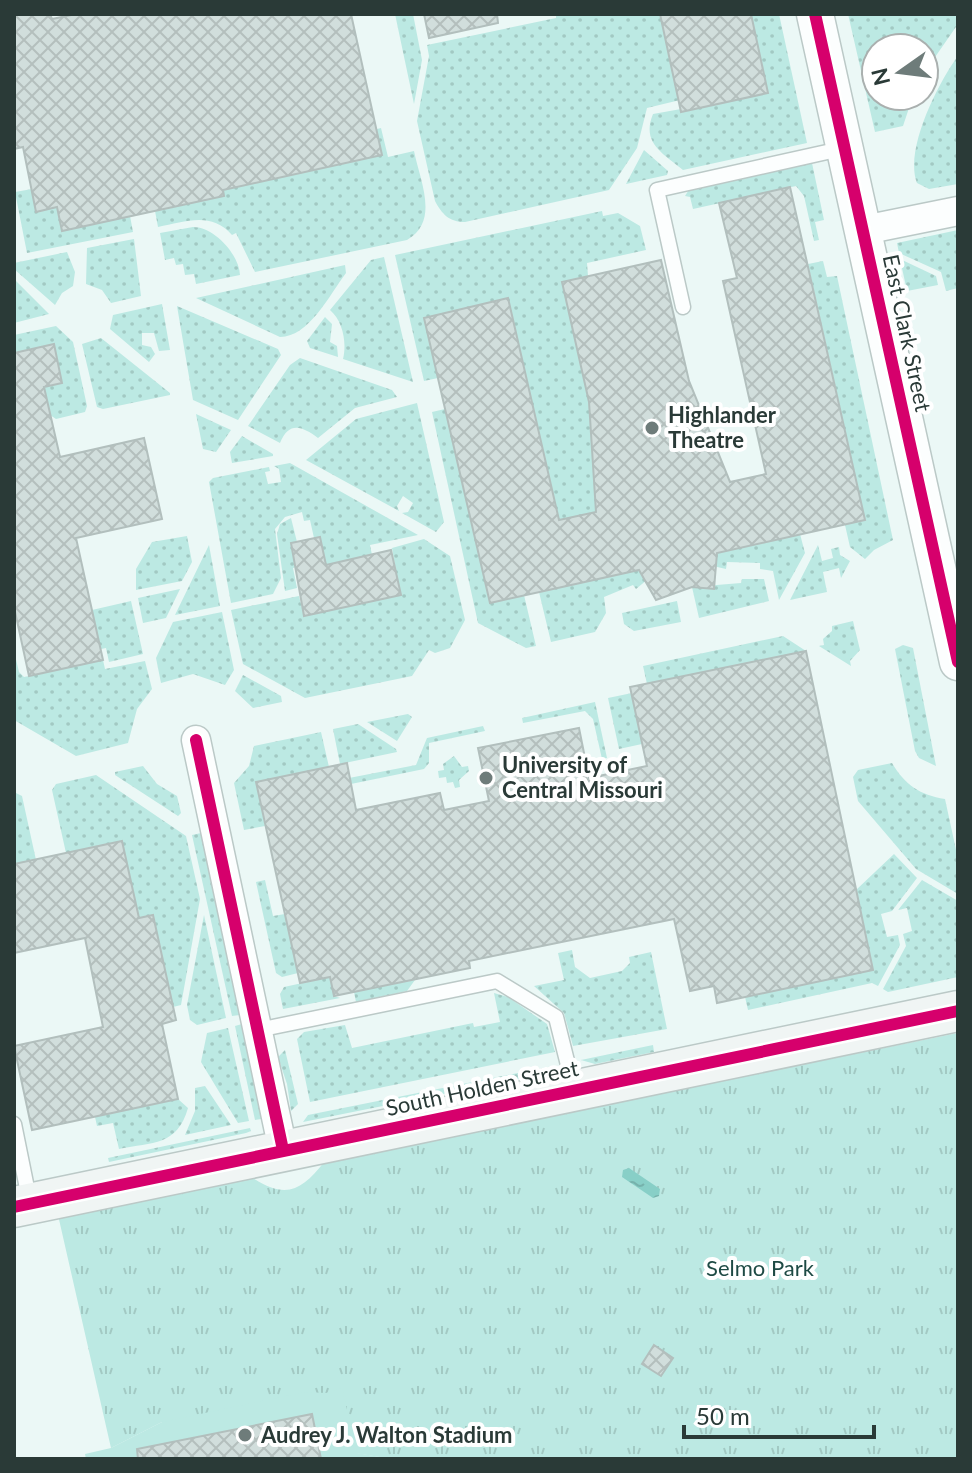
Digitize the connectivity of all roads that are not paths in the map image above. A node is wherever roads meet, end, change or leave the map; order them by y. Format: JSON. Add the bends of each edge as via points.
{"nodes":[{"id":1,"x":815,"y":14,"type":"edge"},
{"id":2,"x":845,"y":148,"type":"junction"},
{"id":3,"x":958,"y":211,"type":"edge"},
{"id":4,"x":864,"y":230,"type":"junction"},
{"id":5,"x":683,"y":307,"type":"dead end"},
{"id":6,"x":950,"y":588,"type":"edge"},
{"id":7,"x":958,"y":662,"type":"edge"},
{"id":8,"x":196,"y":740,"type":"dead end"},
{"id":9,"x":958,"y":1011,"type":"edge"},
{"id":10,"x":258,"y":1030,"type":"junction"},
{"id":11,"x":574,"y":1089,"type":"junction"},
{"id":12,"x":14,"y":1124,"type":"edge"},
{"id":13,"x":283,"y":1150,"type":"junction"},
{"id":14,"x":22,"y":1205,"type":"edge"}],
"edges":[{"from":1,"to":2,"type":"street","name":"East Clark Street"},
{"from":2,"to":4,"type":"street","name":"East Clark Street"},
{"from":2,"to":5,"type":"lane","via":[[657,190]]},
{"from":3,"to":4,"type":"street"},
{"from":4,"to":6,"type":"street","name":"East Clark Street"},
{"from":6,"to":7,"type":"street","name":"East Clark Street"},
{"from":8,"to":10,"type":"street"},
{"from":9,"to":11,"type":"main road","name":"South Holden Street"},
{"from":10,"to":11,"type":"lane","via":[[497,981],[556,1017]]},
{"from":10,"to":13,"type":"street"},
{"from":11,"to":13,"type":"main road","name":"South Holden Street"},
{"from":12,"to":14,"type":"lane"},
{"from":13,"to":14,"type":"main road","name":"South Holden Street"}]}
